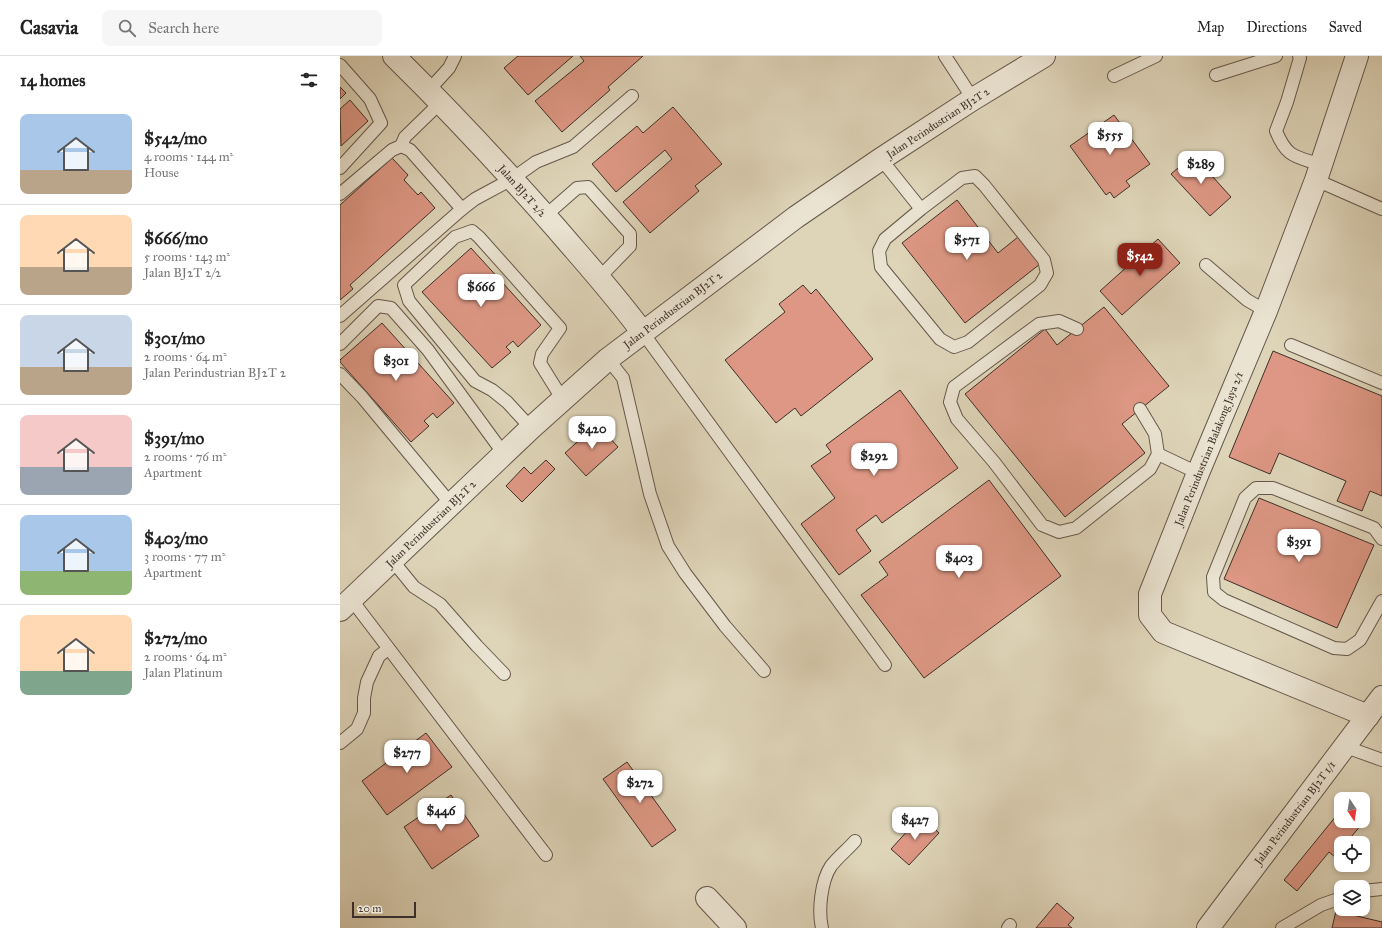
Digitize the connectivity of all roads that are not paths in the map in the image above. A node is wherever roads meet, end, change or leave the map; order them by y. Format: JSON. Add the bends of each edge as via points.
{"nodes":[{"id":1,"x":394,"y":56,"type":"edge"},
{"id":2,"x":455,"y":56,"type":"edge"},
{"id":3,"x":945,"y":56,"type":"edge"},
{"id":4,"x":1044,"y":56,"type":"edge"},
{"id":5,"x":1156,"y":56,"type":"edge"},
{"id":6,"x":1276,"y":56,"type":"edge"},
{"id":7,"x":1299,"y":56,"type":"edge"},
{"id":8,"x":1357,"y":56,"type":"edge"},
{"id":9,"x":340,"y":65,"type":"edge"},
{"id":10,"x":1216,"y":75,"type":"dead end"},
{"id":11,"x":1114,"y":76,"type":"dead end"},
{"id":12,"x":632,"y":96,"type":"dead end"},
{"id":13,"x":435,"y":97,"type":"junction"},
{"id":14,"x":973,"y":99,"type":"junction"},
{"id":15,"x":401,"y":146,"type":"junction"},
{"id":16,"x":881,"y":160,"type":"junction"},
{"id":17,"x":340,"y":168,"type":"edge"},
{"id":18,"x":1318,"y":173,"type":"junction"},
{"id":19,"x":512,"y":179,"type":"junction"},
{"id":20,"x":340,"y":194,"type":"edge"},
{"id":21,"x":462,"y":209,"type":"junction"},
{"id":22,"x":921,"y":209,"type":"junction"},
{"id":23,"x":1382,"y":209,"type":"edge"},
{"id":24,"x":545,"y":216,"type":"junction"},
{"id":25,"x":1206,"y":265,"type":"dead end"},
{"id":26,"x":599,"y":278,"type":"junction"},
{"id":27,"x":1266,"y":311,"type":"junction"},
{"id":28,"x":340,"y":316,"type":"edge"},
{"id":29,"x":1077,"y":329,"type":"dead end"},
{"id":30,"x":643,"y":333,"type":"junction"},
{"id":31,"x":340,"y":344,"type":"edge"},
{"id":32,"x":1291,"y":345,"type":"dead end"},
{"id":33,"x":608,"y":359,"type":"junction"},
{"id":34,"x":340,"y":374,"type":"edge"},
{"id":35,"x":1382,"y":383,"type":"edge"},
{"id":36,"x":563,"y":400,"type":"junction"},
{"id":37,"x":1140,"y":409,"type":"dead end"},
{"id":38,"x":531,"y":428,"type":"junction"},
{"id":39,"x":504,"y":454,"type":"junction"},
{"id":40,"x":1158,"y":454,"type":"junction"},
{"id":41,"x":1198,"y":473,"type":"junction"},
{"id":42,"x":451,"y":504,"type":"junction"},
{"id":43,"x":1382,"y":539,"type":"edge"},
{"id":44,"x":392,"y":560,"type":"junction"},
{"id":45,"x":1382,"y":601,"type":"edge"},
{"id":46,"x":346,"y":605,"type":"edge"},
{"id":47,"x":388,"y":648,"type":"junction"},
{"id":48,"x":885,"y":665,"type":"dead end"},
{"id":49,"x":764,"y":671,"type":"dead end"},
{"id":50,"x":504,"y":674,"type":"dead end"},
{"id":51,"x":1382,"y":697,"type":"edge"},
{"id":52,"x":1368,"y":716,"type":"junction"},
{"id":53,"x":340,"y":743,"type":"edge"},
{"id":54,"x":1346,"y":746,"type":"junction"},
{"id":55,"x":1382,"y":760,"type":"edge"},
{"id":56,"x":856,"y":841,"type":"dead end"},
{"id":57,"x":546,"y":855,"type":"dead end"},
{"id":58,"x":1382,"y":889,"type":"edge"},
{"id":59,"x":1370,"y":890,"type":"edge"},
{"id":60,"x":707,"y":898,"type":"dead end"},
{"id":61,"x":1334,"y":900,"type":"edge"},
{"id":62,"x":1215,"y":926,"type":"edge"},
{"id":63,"x":735,"y":928,"type":"edge"},
{"id":64,"x":822,"y":928,"type":"edge"},
{"id":65,"x":1282,"y":928,"type":"edge"}],
"edges":[{"from":1,"to":13,"type":"street","name":"Jalan BJ2T 2/2"},
{"from":2,"to":13,"type":"lane"},
{"from":3,"to":14,"type":"lane"},
{"from":4,"to":14,"type":"street","name":"Jalan Perindustrian BJ2T 2"},
{"from":5,"to":11,"type":"lane"},
{"from":6,"to":10,"type":"lane"},
{"from":7,"to":18,"type":"lane","via":[[1287,102],[1276,131],[1281,144],[1289,154]]},
{"from":8,"to":18,"type":"street","name":"Jalan Perindustrian Balakong Jaya 2/1"},
{"from":9,"to":17,"type":"lane","via":[[370,99],[381,123]]},
{"from":12,"to":19,"type":"lane","via":[[573,147],[536,162]]},
{"from":13,"to":15,"type":"lane"},
{"from":13,"to":19,"type":"street","name":"Jalan BJ2T 2/2"},
{"from":14,"to":16,"type":"street","name":"Jalan Perindustrian BJ2T 2"},
{"from":15,"to":20,"type":"lane","via":[[392,150]]},
{"from":15,"to":21,"type":"lane","via":[[410,150]]},
{"from":16,"to":22,"type":"lane"},
{"from":16,"to":30,"type":"street","name":"Jalan Perindustrian BJ2T 2","via":[[796,217]]},
{"from":18,"to":23,"type":"lane"},
{"from":18,"to":27,"type":"street","name":"Jalan Perindustrian Balakong Jaya 2/1"},
{"from":19,"to":21,"type":"lane"},
{"from":19,"to":24,"type":"street","name":"Jalan BJ2T 2/2"},
{"from":21,"to":28,"type":"lane"},
{"from":22,"to":22,"type":"lane","via":[[885,239],[879,251],[881,267],[940,338],[954,347],[968,342],[1040,285],[1047,273],[1044,260],[975,176],[962,178]]},
{"from":24,"to":26,"type":"street","name":"Jalan BJ2T 2/2"},
{"from":24,"to":26,"type":"lane","via":[[577,188],[588,187],[630,234],[630,246]]},
{"from":25,"to":27,"type":"lane","via":[[1248,300]]},
{"from":26,"to":30,"type":"street","name":"Jalan BJ2T 2/2"},
{"from":27,"to":41,"type":"street","name":"Jalan Perindustrian Balakong Jaya 2/1"},
{"from":29,"to":40,"type":"lane","via":[[1059,321],[1039,324],[954,387],[950,402],[957,419],[1042,525],[1059,532],[1076,528],[1150,469]]},
{"from":30,"to":33,"type":"street","name":"Jalan Perindustrian BJ2T 2"},
{"from":30,"to":48,"type":"lane"},
{"from":31,"to":39,"type":"lane","via":[[378,306],[391,308],[428,350]]},
{"from":32,"to":35,"type":"lane"},
{"from":33,"to":36,"type":"street","name":"Jalan Perindustrian BJ2T 2"},
{"from":33,"to":49,"type":"lane","via":[[624,378],[650,494],[668,546],[689,579],[725,626]]},
{"from":34,"to":42,"type":"lane"},
{"from":36,"to":38,"type":"street","name":"Jalan Perindustrian BJ2T 2"},
{"from":36,"to":38,"type":"lane","via":[[540,363],[542,354],[560,328],[479,237],[472,232],[455,238],[404,285],[404,290],[409,300],[475,382],[492,390],[507,402]]},
{"from":37,"to":40,"type":"lane","via":[[1154,434]]},
{"from":38,"to":39,"type":"street","name":"Jalan Perindustrian BJ2T 2"},
{"from":39,"to":42,"type":"street","name":"Jalan Perindustrian BJ2T 2"},
{"from":40,"to":41,"type":"lane"},
{"from":41,"to":52,"type":"street","name":"Jalan Perindustrian Balakong Jaya 2/1","via":[[1150,594],[1150,615],[1163,632]]},
{"from":42,"to":44,"type":"street","name":"Jalan Perindustrian BJ2T 2"},
{"from":43,"to":45,"type":"lane","via":[[1374,528],[1273,488],[1256,488],[1245,498],[1214,577],[1214,592],[1224,600],[1334,648],[1347,649],[1360,640]]},
{"from":44,"to":46,"type":"street","name":"Jalan Perindustrian BJ2T 2"},
{"from":44,"to":50,"type":"lane","via":[[414,587],[440,604]]},
{"from":46,"to":47,"type":"lane"},
{"from":47,"to":53,"type":"lane","via":[[379,656],[367,682],[364,713],[357,729]]},
{"from":47,"to":57,"type":"lane"},
{"from":51,"to":52,"type":"street","name":"Jalan Perindustrian BJ2T 1/1"},
{"from":52,"to":54,"type":"street","name":"Jalan Perindustrian BJ2T 1/1"},
{"from":54,"to":55,"type":"lane"},
{"from":54,"to":62,"type":"street","name":"Jalan Perindustrian BJ2T 1/1"},
{"from":56,"to":64,"type":"lane","via":[[831,867],[822,888]]},
{"from":58,"to":59,"type":"lane"},
{"from":60,"to":63,"type":"street"},
{"from":61,"to":65,"type":"lane","via":[[1321,905]]}]}
